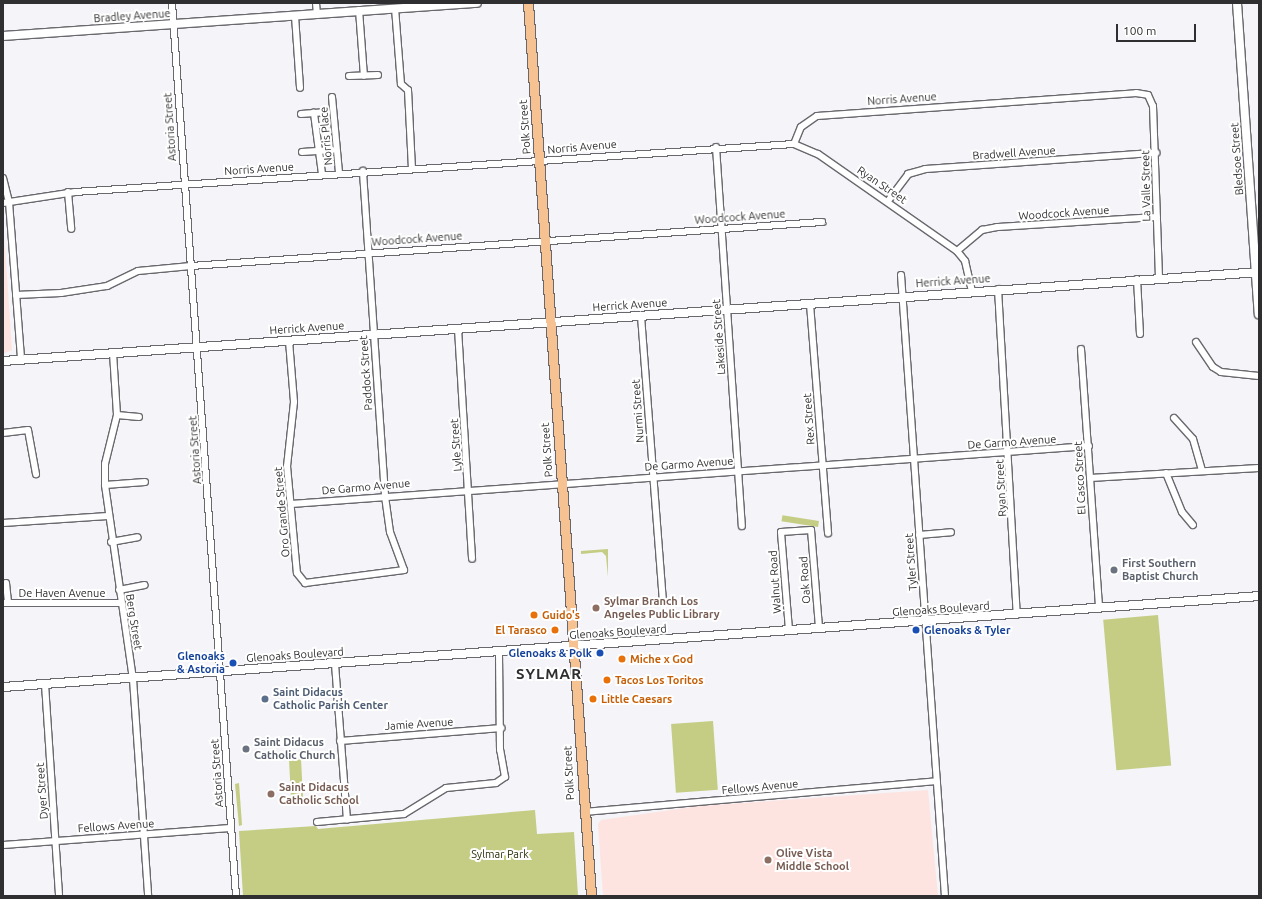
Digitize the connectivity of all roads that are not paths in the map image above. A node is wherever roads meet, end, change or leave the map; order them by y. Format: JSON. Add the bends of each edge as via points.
{"nodes":[{"id":1,"x":172,"y":3,"type":"edge"},
{"id":2,"x":316,"y":3,"type":"edge"},
{"id":3,"x":477,"y":3,"type":"edge"},
{"id":4,"x":528,"y":3,"type":"edge"},
{"id":5,"x":1237,"y":3,"type":"edge"},
{"id":6,"x":451,"y":4,"type":"edge"},
{"id":7,"x":361,"y":8,"type":"edge"},
{"id":8,"x":395,"y":8,"type":"junction"},
{"id":9,"x":317,"y":15,"type":"junction"},
{"id":10,"x":295,"y":16,"type":"junction"},
{"id":11,"x":174,"y":25,"type":"junction"},
{"id":12,"x":3,"y":36,"type":"edge"},
{"id":13,"x":378,"y":75,"type":"dead end"},
{"id":14,"x":349,"y":76,"type":"dead end"},
{"id":15,"x":364,"y":76,"type":"junction"},
{"id":16,"x":300,"y":88,"type":"dead end"},
{"id":17,"x":1148,"y":95,"type":"joint"},
{"id":18,"x":332,"y":97,"type":"dead end"},
{"id":19,"x":327,"y":112,"type":"dead end"},
{"id":20,"x":314,"y":113,"type":"junction"},
{"id":21,"x":301,"y":114,"type":"dead end"},
{"id":22,"x":794,"y":144,"type":"junction"},
{"id":23,"x":716,"y":147,"type":"junction"},
{"id":24,"x":320,"y":150,"type":"junction"},
{"id":25,"x":332,"y":150,"type":"dead end"},
{"id":26,"x":302,"y":152,"type":"dead end"},
{"id":27,"x":1156,"y":154,"type":"junction"},
{"id":28,"x":539,"y":162,"type":"junction"},
{"id":29,"x":412,"y":168,"type":"junction"},
{"id":30,"x":363,"y":171,"type":"junction"},
{"id":31,"x":339,"y":173,"type":"junction"},
{"id":32,"x":322,"y":174,"type":"junction"},
{"id":33,"x":3,"y":178,"type":"edge"},
{"id":34,"x":184,"y":184,"type":"junction"},
{"id":35,"x":68,"y":192,"type":"junction"},
{"id":36,"x":888,"y":201,"type":"junction"},
{"id":37,"x":6,"y":203,"type":"edge"},
{"id":38,"x":1157,"y":217,"type":"junction"},
{"id":39,"x":822,"y":222,"type":"dead end"},
{"id":40,"x":720,"y":228,"type":"junction"},
{"id":41,"x":71,"y":229,"type":"dead end"},
{"id":42,"x":544,"y":241,"type":"junction"},
{"id":43,"x":957,"y":251,"type":"junction"},
{"id":44,"x":366,"y":253,"type":"junction"},
{"id":45,"x":191,"y":266,"type":"junction"},
{"id":46,"x":1257,"y":272,"type":"edge"},
{"id":47,"x":901,"y":274,"type":"dead end"},
{"id":48,"x":1158,"y":278,"type":"junction"},
{"id":49,"x":1137,"y":279,"type":"junction"},
{"id":50,"x":998,"y":289,"type":"junction"},
{"id":51,"x":972,"y":291,"type":"junction"},
{"id":52,"x":16,"y":295,"type":"junction"},
{"id":53,"x":902,"y":296,"type":"junction"},
{"id":54,"x":810,"y":304,"type":"junction"},
{"id":55,"x":727,"y":309,"type":"junction"},
{"id":56,"x":1259,"y":314,"type":"edge"},
{"id":57,"x":641,"y":316,"type":"junction"},
{"id":58,"x":550,"y":322,"type":"junction"},
{"id":59,"x":458,"y":329,"type":"junction"},
{"id":60,"x":1140,"y":334,"type":"dead end"},
{"id":61,"x":374,"y":335,"type":"junction"},
{"id":62,"x":288,"y":341,"type":"junction"},
{"id":63,"x":1196,"y":342,"type":"dead end"},
{"id":64,"x":198,"y":347,"type":"junction"},
{"id":65,"x":1081,"y":349,"type":"dead end"},
{"id":66,"x":113,"y":353,"type":"junction"},
{"id":67,"x":21,"y":359,"type":"junction"},
{"id":68,"x":3,"y":361,"type":"edge"},
{"id":69,"x":1259,"y":376,"type":"edge"},
{"id":70,"x":117,"y":415,"type":"junction"},
{"id":71,"x":139,"y":417,"type":"dead end"},
{"id":72,"x":1174,"y":418,"type":"dead end"},
{"id":73,"x":3,"y":433,"type":"edge"},
{"id":74,"x":1089,"y":446,"type":"junction"},
{"id":75,"x":1009,"y":452,"type":"junction"},
{"id":76,"x":914,"y":459,"type":"junction"},
{"id":77,"x":823,"y":467,"type":"junction"},
{"id":78,"x":1259,"y":468,"type":"edge"},
{"id":79,"x":738,"y":471,"type":"junction"},
{"id":80,"x":1202,"y":471,"type":"junction"},
{"id":81,"x":1166,"y":473,"type":"junction"},
{"id":82,"x":36,"y":474,"type":"dead end"},
{"id":83,"x":653,"y":476,"type":"junction"},
{"id":84,"x":1090,"y":478,"type":"junction"},
{"id":85,"x":145,"y":482,"type":"dead end"},
{"id":86,"x":562,"y":484,"type":"junction"},
{"id":87,"x":105,"y":485,"type":"junction"},
{"id":88,"x":469,"y":489,"type":"junction"},
{"id":89,"x":385,"y":495,"type":"junction"},
{"id":90,"x":291,"y":504,"type":"junction"},
{"id":91,"x":108,"y":516,"type":"junction"},
{"id":92,"x":3,"y":523,"type":"edge"},
{"id":93,"x":1193,"y":525,"type":"dead end"},
{"id":94,"x":742,"y":526,"type":"dead end"},
{"id":95,"x":781,"y":532,"type":"joint"},
{"id":96,"x":951,"y":532,"type":"dead end"},
{"id":97,"x":828,"y":533,"type":"dead end"},
{"id":98,"x":919,"y":535,"type":"junction"},
{"id":99,"x":138,"y":538,"type":"dead end"},
{"id":100,"x":111,"y":542,"type":"junction"},
{"id":101,"x":472,"y":559,"type":"dead end"},
{"id":102,"x":6,"y":583,"type":"dead end"},
{"id":103,"x":306,"y":583,"type":"joint"},
{"id":104,"x":144,"y":585,"type":"dead end"},
{"id":105,"x":119,"y":590,"type":"junction"},
{"id":106,"x":1259,"y":596,"type":"edge"},
{"id":107,"x":663,"y":601,"type":"dead end"},
{"id":108,"x":6,"y":603,"type":"edge"},
{"id":109,"x":120,"y":603,"type":"junction"},
{"id":110,"x":1099,"y":607,"type":"junction"},
{"id":111,"x":1017,"y":614,"type":"junction"},
{"id":112,"x":926,"y":622,"type":"junction"},
{"id":113,"x":819,"y":628,"type":"junction"},
{"id":114,"x":789,"y":630,"type":"junction"},
{"id":115,"x":572,"y":646,"type":"junction"},
{"id":116,"x":499,"y":653,"type":"junction"},
{"id":117,"x":335,"y":664,"type":"junction"},
{"id":118,"x":220,"y":672,"type":"junction"},
{"id":119,"x":133,"y":679,"type":"junction"},
{"id":120,"x":45,"y":684,"type":"junction"},
{"id":121,"x":3,"y":687,"type":"edge"},
{"id":122,"x":501,"y":728,"type":"junction"},
{"id":123,"x":340,"y":741,"type":"junction"},
{"id":124,"x":937,"y":781,"type":"junction"},
{"id":125,"x":584,"y":812,"type":"junction"},
{"id":126,"x":347,"y":820,"type":"junction"},
{"id":127,"x":317,"y":822,"type":"dead end"},
{"id":128,"x":230,"y":828,"type":"junction"},
{"id":129,"x":143,"y":834,"type":"junction"},
{"id":130,"x":56,"y":840,"type":"junction"},
{"id":131,"x":3,"y":845,"type":"edge"},
{"id":132,"x":59,"y":896,"type":"edge"},
{"id":133,"x":148,"y":896,"type":"edge"},
{"id":134,"x":236,"y":896,"type":"edge"},
{"id":135,"x":591,"y":896,"type":"edge"},
{"id":136,"x":945,"y":896,"type":"edge"}],
"edges":[{"from":1,"to":11,"type":"street","name":"Astoria Street"},
{"from":2,"to":9,"type":"street"},
{"from":3,"to":6,"type":"street","name":"Bradley Avenue"},
{"from":4,"to":28,"type":"main road","name":"Polk Street"},
{"from":5,"to":46,"type":"street","name":"Bledsoe Street"},
{"from":6,"to":8,"type":"street","name":"Bradley Avenue"},
{"from":7,"to":8,"type":"street","name":"Bradley Avenue"},
{"from":7,"to":9,"type":"street","name":"Bradley Avenue"},
{"from":7,"to":15,"type":"street"},
{"from":8,"to":29,"type":"street","via":[[401,84],[408,90]]},
{"from":9,"to":10,"type":"street","name":"Bradley Avenue"},
{"from":10,"to":11,"type":"street","name":"Bradley Avenue"},
{"from":10,"to":16,"type":"street"},
{"from":11,"to":12,"type":"street","name":"Bradley Avenue"},
{"from":11,"to":34,"type":"street","name":"Astoria Street"},
{"from":13,"to":15,"type":"street"},
{"from":14,"to":15,"type":"street"},
{"from":17,"to":22,"type":"street","name":"Norris Avenue","via":[[1136,92],[817,116],[801,127]]},
{"from":17,"to":27,"type":"street","name":"La Valle Street","via":[[1152,106]]},
{"from":18,"to":31,"type":"street","name":"Norris Place"},
{"from":19,"to":20,"type":"street"},
{"from":20,"to":21,"type":"street"},
{"from":20,"to":24,"type":"street"},
{"from":22,"to":23,"type":"street","name":"Norris Avenue"},
{"from":22,"to":36,"type":"street","name":"Ryan Street","via":[[818,154]]},
{"from":23,"to":28,"type":"street","name":"Norris Avenue"},
{"from":23,"to":40,"type":"street","name":"Lakeside Street"},
{"from":24,"to":25,"type":"street"},
{"from":24,"to":26,"type":"street"},
{"from":24,"to":32,"type":"street"},
{"from":27,"to":36,"type":"street","name":"Bradwell Avenue","via":[[925,169],[908,174]]},
{"from":27,"to":38,"type":"street","name":"La Valle Street"},
{"from":28,"to":29,"type":"street","name":"Norris Avenue"},
{"from":28,"to":42,"type":"main road","name":"Polk Street"},
{"from":29,"to":30,"type":"street","name":"Norris Avenue"},
{"from":30,"to":31,"type":"street","name":"Norris Avenue"},
{"from":30,"to":44,"type":"street","name":"Paddock Street"},
{"from":31,"to":32,"type":"street","name":"Norris Avenue"},
{"from":32,"to":34,"type":"street","name":"Norris Avenue"},
{"from":33,"to":37,"type":"street"},
{"from":34,"to":35,"type":"street","name":"Norris Avenue"},
{"from":34,"to":45,"type":"street","name":"Astoria Street"},
{"from":35,"to":37,"type":"street","name":"Norris Avenue"},
{"from":35,"to":41,"type":"street"},
{"from":36,"to":43,"type":"street","name":"Ryan Street"},
{"from":37,"to":52,"type":"street"},
{"from":38,"to":43,"type":"street","name":"Woodcock Avenue","via":[[997,227],[982,230]]},
{"from":38,"to":48,"type":"street","name":"La Valle Street"},
{"from":39,"to":40,"type":"street","name":"Woodcock Avenue"},
{"from":40,"to":42,"type":"street","name":"Woodcock Avenue"},
{"from":40,"to":55,"type":"street","name":"Lakeside Street"},
{"from":42,"to":44,"type":"street","name":"Woodcock Avenue"},
{"from":42,"to":58,"type":"main road","name":"Polk Street"},
{"from":43,"to":51,"type":"street","name":"Ryan Street","via":[[965,261]]},
{"from":44,"to":45,"type":"street","name":"Woodcock Avenue"},
{"from":44,"to":61,"type":"street","name":"Paddock Street"},
{"from":45,"to":52,"type":"street","name":"Woodcock Avenue","via":[[138,272],[108,286],[61,293]]},
{"from":45,"to":64,"type":"street","name":"Astoria Street"},
{"from":46,"to":48,"type":"street","name":"Herrick Avenue"},
{"from":46,"to":56,"type":"street","name":"Bledsoe Street"},
{"from":47,"to":53,"type":"street","name":"Tyler Street"},
{"from":48,"to":49,"type":"street","name":"Herrick Avenue"},
{"from":49,"to":50,"type":"street","name":"Herrick Avenue"},
{"from":49,"to":60,"type":"street"},
{"from":50,"to":51,"type":"street","name":"Herrick Avenue"},
{"from":50,"to":75,"type":"street","name":"Ryan Street"},
{"from":51,"to":53,"type":"street","name":"Herrick Avenue"},
{"from":52,"to":67,"type":"street"},
{"from":53,"to":54,"type":"street","name":"Herrick Avenue"},
{"from":53,"to":76,"type":"street","name":"Tyler Street"},
{"from":54,"to":55,"type":"street","name":"Herrick Avenue"},
{"from":54,"to":77,"type":"street","name":"Rex Street"},
{"from":55,"to":57,"type":"street","name":"Herrick Avenue"},
{"from":55,"to":79,"type":"street","name":"Lakeside Street"},
{"from":57,"to":58,"type":"street","name":"Herrick Avenue"},
{"from":57,"to":83,"type":"street","name":"Nurmi Street"},
{"from":58,"to":59,"type":"street","name":"Herrick Avenue"},
{"from":58,"to":86,"type":"main road","name":"Polk Street"},
{"from":59,"to":61,"type":"street","name":"Herrick Avenue"},
{"from":59,"to":88,"type":"street","name":"Lyle Street"},
{"from":61,"to":62,"type":"street","name":"Herrick Avenue"},
{"from":61,"to":89,"type":"street","name":"Paddock Street"},
{"from":62,"to":64,"type":"street","name":"Herrick Avenue"},
{"from":62,"to":90,"type":"street","name":"Oro Grande Street","via":[[294,402],[287,466]]},
{"from":63,"to":69,"type":"street","via":[[1213,367],[1221,372]]},
{"from":64,"to":66,"type":"street","name":"Herrick Avenue"},
{"from":64,"to":118,"type":"street","name":"Astoria Street"},
{"from":65,"to":74,"type":"street","name":"El Casco Street"},
{"from":66,"to":67,"type":"street","name":"Herrick Avenue"},
{"from":66,"to":70,"type":"street","name":"Berg Street"},
{"from":67,"to":68,"type":"street","name":"Herrick Avenue"},
{"from":70,"to":71,"type":"street"},
{"from":70,"to":87,"type":"street","name":"Berg Street","via":[[105,464]]},
{"from":72,"to":80,"type":"street","via":[[1193,439]]},
{"from":73,"to":82,"type":"street","via":[[28,430]]},
{"from":74,"to":75,"type":"street","name":"De Garmo Avenue"},
{"from":74,"to":84,"type":"street","name":"El Casco Street"},
{"from":75,"to":76,"type":"street","name":"De Garmo Avenue"},
{"from":75,"to":111,"type":"street","name":"Ryan Street"},
{"from":76,"to":77,"type":"street","name":"De Garmo Avenue"},
{"from":76,"to":98,"type":"street","name":"Tyler Street"},
{"from":77,"to":79,"type":"street","name":"De Garmo Avenue"},
{"from":77,"to":97,"type":"street","name":"Rex Street"},
{"from":78,"to":80,"type":"street"},
{"from":79,"to":83,"type":"street","name":"De Garmo Avenue"},
{"from":79,"to":94,"type":"street","name":"Lakeside Street"},
{"from":80,"to":81,"type":"street"},
{"from":81,"to":84,"type":"street"},
{"from":81,"to":93,"type":"street","via":[[1182,512]]},
{"from":83,"to":86,"type":"street","name":"De Garmo Avenue"},
{"from":83,"to":107,"type":"street","name":"Nurmi Street"},
{"from":84,"to":110,"type":"street","name":"El Casco Street"},
{"from":85,"to":87,"type":"street"},
{"from":86,"to":88,"type":"street","name":"De Garmo Avenue"},
{"from":86,"to":115,"type":"main road","name":"Polk Street"},
{"from":87,"to":91,"type":"street","name":"Berg Street"},
{"from":88,"to":89,"type":"street","name":"De Garmo Avenue"},
{"from":88,"to":101,"type":"street","name":"Lyle Street"},
{"from":89,"to":90,"type":"street","name":"De Garmo Avenue"},
{"from":89,"to":103,"type":"street","name":"Paddock Street","via":[[390,532],[404,570]]},
{"from":90,"to":103,"type":"street","name":"Oro Grande Street","via":[[297,573]]},
{"from":91,"to":92,"type":"street"},
{"from":91,"to":100,"type":"street","name":"Berg Street"},
{"from":95,"to":113,"type":"street","name":"Oak Road","via":[[811,530]]},
{"from":95,"to":114,"type":"street","name":"Walnut Road"},
{"from":96,"to":98,"type":"street"},
{"from":98,"to":112,"type":"street","name":"Tyler Street"},
{"from":99,"to":100,"type":"street"},
{"from":100,"to":105,"type":"street","name":"Berg Street"},
{"from":102,"to":108,"type":"street"},
{"from":104,"to":105,"type":"street","name":"De Haven Avenue"},
{"from":105,"to":109,"type":"street","name":"Berg Street"},
{"from":106,"to":110,"type":"street","name":"Glenoaks Boulevard"},
{"from":108,"to":109,"type":"street","name":"De Haven Avenue"},
{"from":109,"to":119,"type":"street","name":"Berg Street"},
{"from":110,"to":111,"type":"street","name":"Glenoaks Boulevard"},
{"from":111,"to":112,"type":"street","name":"Glenoaks Boulevard"},
{"from":112,"to":113,"type":"street","name":"Glenoaks Boulevard"},
{"from":112,"to":124,"type":"street","name":"Tyler Street"},
{"from":113,"to":114,"type":"street","name":"Glenoaks Boulevard"},
{"from":114,"to":115,"type":"street","name":"Glenoaks Boulevard"},
{"from":115,"to":116,"type":"street","name":"Glenoaks Boulevard"},
{"from":115,"to":125,"type":"main road","name":"Polk Street"},
{"from":116,"to":117,"type":"street","name":"Glenoaks Boulevard"},
{"from":116,"to":122,"type":"street"},
{"from":117,"to":118,"type":"street","name":"Glenoaks Boulevard"},
{"from":117,"to":123,"type":"street"},
{"from":118,"to":119,"type":"street","name":"Glenoaks Boulevard"},
{"from":118,"to":128,"type":"street","name":"Astoria Street"},
{"from":119,"to":120,"type":"street","name":"Glenoaks Boulevard"},
{"from":119,"to":129,"type":"street","name":"Berg Street"},
{"from":120,"to":121,"type":"street","name":"Glenoaks Boulevard"},
{"from":120,"to":130,"type":"street","name":"Dyer Street"},
{"from":122,"to":123,"type":"street","name":"Jamie Avenue"},
{"from":122,"to":126,"type":"street","via":[[500,750],[505,777],[496,783],[446,788],[404,814]]},
{"from":123,"to":126,"type":"street"},
{"from":124,"to":125,"type":"street","name":"Fellows Avenue"},
{"from":124,"to":136,"type":"street","name":"Tyler Street"},
{"from":125,"to":135,"type":"main road","name":"Polk Street"},
{"from":126,"to":127,"type":"street"},
{"from":128,"to":129,"type":"street","name":"Fellows Avenue"},
{"from":128,"to":134,"type":"street","name":"Astoria Street"},
{"from":129,"to":130,"type":"street","name":"Fellows Avenue"},
{"from":129,"to":133,"type":"street","name":"Berg Street"},
{"from":130,"to":131,"type":"street","name":"Fellows Avenue"},
{"from":130,"to":132,"type":"street","name":"Dyer Street"}]}
